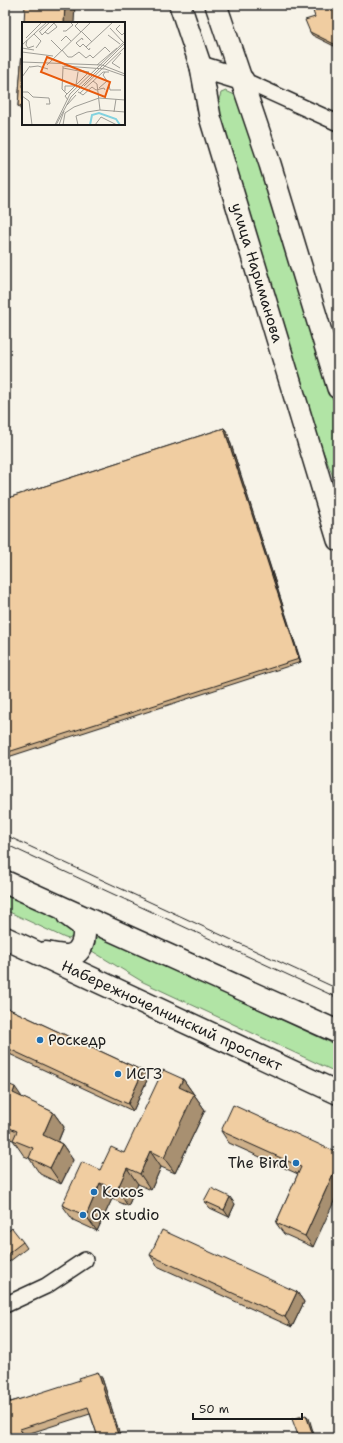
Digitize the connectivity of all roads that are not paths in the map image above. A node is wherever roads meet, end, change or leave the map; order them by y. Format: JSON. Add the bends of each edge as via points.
{"nodes":[{"id":1,"x":180,"y":5,"type":"edge"},
{"id":2,"x":216,"y":5,"type":"edge"},
{"id":3,"x":201,"y":67,"type":"junction"},
{"id":4,"x":243,"y":80,"type":"junction"},
{"id":5,"x":338,"y":123,"type":"edge"},
{"id":6,"x":338,"y":388,"type":"edge"},
{"id":7,"x":338,"y":540,"type":"edge"},
{"id":8,"x":5,"y":882,"type":"edge"},
{"id":9,"x":57,"y":906,"type":"junction"},
{"id":10,"x":5,"y":938,"type":"edge"},
{"id":11,"x":36,"y":952,"type":"junction"},
{"id":12,"x":338,"y":1032,"type":"edge"},
{"id":13,"x":338,"y":1093,"type":"edge"},
{"id":14,"x":85,"y":1260,"type":"dead end"},
{"id":15,"x":5,"y":1306,"type":"edge"}],
"edges":[{"from":1,"to":3,"type":"main road","name":"улица Нариманова"},
{"from":2,"to":4,"type":"main road"},
{"from":3,"to":4,"type":"main road"},
{"from":3,"to":7,"type":"main road","name":"улица Нариманова","via":[[212,124]]},
{"from":4,"to":5,"type":"street"},
{"from":4,"to":6,"type":"main road"},
{"from":8,"to":9,"type":"main road"},
{"from":9,"to":11,"type":"main road","via":[[83,926],[85,937],[80,950],[68,956]]},
{"from":9,"to":12,"type":"main road"},
{"from":10,"to":11,"type":"main road","name":"Набережночелнинский проспект"},
{"from":11,"to":13,"type":"main road","name":"Набережночелнинский проспект"},
{"from":14,"to":15,"type":"street","via":[[46,1286]]}]}
